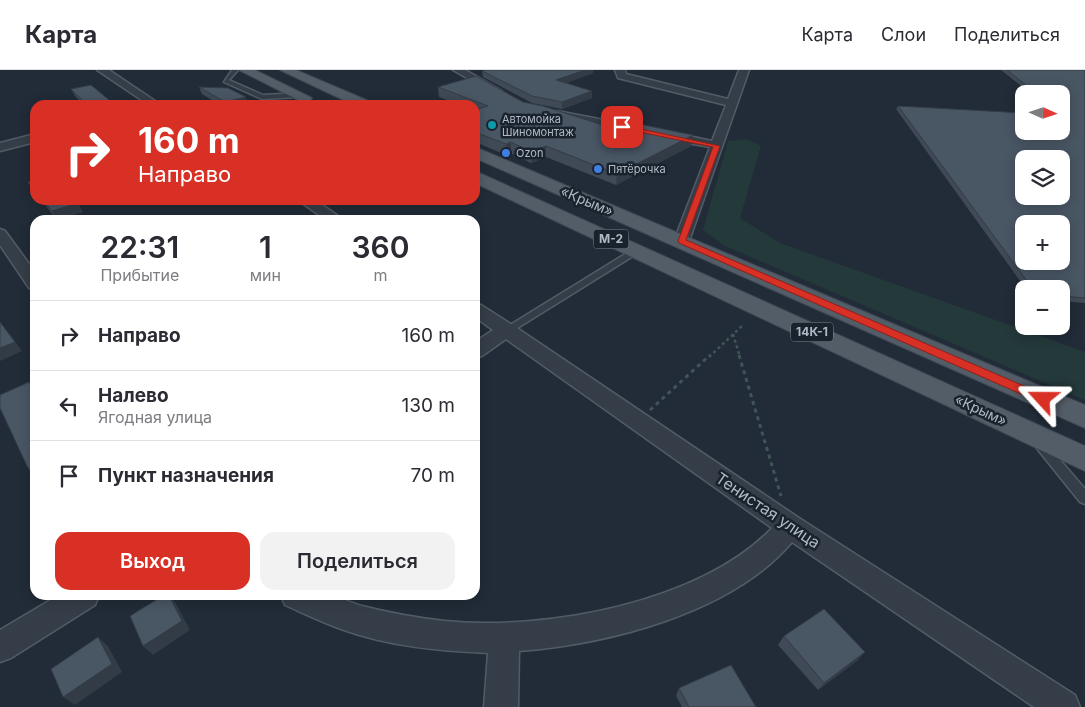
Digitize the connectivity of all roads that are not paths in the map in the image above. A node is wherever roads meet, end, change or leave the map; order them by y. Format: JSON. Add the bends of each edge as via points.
{"nodes":[{"id":1,"x":102,"y":70,"type":"edge"},
{"id":2,"x":235,"y":70,"type":"edge"},
{"id":3,"x":245,"y":70,"type":"edge"},
{"id":4,"x":286,"y":70,"type":"edge"},
{"id":5,"x":458,"y":70,"type":"edge"},
{"id":6,"x":620,"y":70,"type":"edge"},
{"id":7,"x":744,"y":70,"type":"edge"},
{"id":8,"x":300,"y":95,"type":"junction"},
{"id":9,"x":511,"y":99,"type":"edge"},
{"id":10,"x":148,"y":100,"type":"edge"},
{"id":11,"x":310,"y":100,"type":"edge"},
{"id":12,"x":355,"y":100,"type":"edge"},
{"id":13,"x":732,"y":103,"type":"junction"},
{"id":14,"x":547,"y":112,"type":"edge"},
{"id":15,"x":30,"y":139,"type":"edge"},
{"id":16,"x":716,"y":146,"type":"junction"},
{"id":17,"x":0,"y":147,"type":"edge"},
{"id":18,"x":480,"y":154,"type":"edge"},
{"id":19,"x":480,"y":178,"type":"edge"},
{"id":20,"x":312,"y":205,"type":"edge"},
{"id":21,"x":328,"y":215,"type":"edge"},
{"id":22,"x":0,"y":234,"type":"edge"},
{"id":23,"x":682,"y":241,"type":"junction"},
{"id":24,"x":635,"y":251,"type":"junction"},
{"id":25,"x":30,"y":277,"type":"edge"},
{"id":26,"x":746,"y":301,"type":"joint"},
{"id":27,"x":480,"y":312,"type":"edge"},
{"id":28,"x":507,"y":330,"type":"junction"},
{"id":29,"x":480,"y":348,"type":"edge"},
{"id":30,"x":1043,"y":399,"type":"junction"},
{"id":31,"x":1085,"y":417,"type":"edge"},
{"id":32,"x":1031,"y":434,"type":"junction"},
{"id":33,"x":1085,"y":458,"type":"edge"},
{"id":34,"x":1085,"y":498,"type":"edge"},
{"id":35,"x":790,"y":526,"type":"junction"},
{"id":36,"x":78,"y":600,"type":"edge"},
{"id":37,"x":307,"y":600,"type":"edge"},
{"id":38,"x":504,"y":638,"type":"junction"},
{"id":39,"x":0,"y":647,"type":"edge"},
{"id":40,"x":501,"y":707,"type":"edge"},
{"id":41,"x":1063,"y":707,"type":"edge"}],
"edges":[{"from":1,"to":10,"type":"street"},
{"from":2,"to":8,"type":"lane","via":[[226,81],[262,97]]},
{"from":3,"to":8,"type":"main road"},
{"from":4,"to":12,"type":"main road"},
{"from":5,"to":9,"type":"street"},
{"from":6,"to":13,"type":"street","via":[[621,76]]},
{"from":7,"to":13,"type":"street"},
{"from":8,"to":11,"type":"main road"},
{"from":13,"to":16,"type":"street"},
{"from":14,"to":16,"type":"street"},
{"from":15,"to":17,"type":"street"},
{"from":16,"to":23,"type":"street"},
{"from":18,"to":23,"type":"main road","name":"«Крым»","number":"М-2"},
{"from":19,"to":24,"type":"main road","name":"«Крым»","number":"М-2"},
{"from":20,"to":21,"type":"street"},
{"from":22,"to":25,"type":"street"},
{"from":23,"to":30,"type":"main road","name":"«Крым»","number":"М-2"},
{"from":24,"to":26,"type":"main road","name":"«Крым»","number":"М-2"},
{"from":24,"to":28,"type":"lane"},
{"from":26,"to":32,"type":"main road","name":"«Крым»","number":"14К-1"},
{"from":27,"to":28,"type":"street","name":"Тенистая улица"},
{"from":28,"to":29,"type":"street"},
{"from":28,"to":35,"type":"street","name":"Тенистая улица"},
{"from":30,"to":31,"type":"main road","name":"«Крым»","number":"М-2"},
{"from":30,"to":32,"type":"main road"},
{"from":32,"to":33,"type":"main road","name":"«Крым»"},
{"from":32,"to":34,"type":"lane"},
{"from":35,"to":38,"type":"street","via":[[761,556],[683,601],[633,618],[571,632]]},
{"from":35,"to":41,"type":"street","name":"Тенистая улица"},
{"from":36,"to":39,"type":"street"},
{"from":37,"to":38,"type":"street","via":[[346,616],[392,628],[447,636]]},
{"from":38,"to":40,"type":"street"}]}
